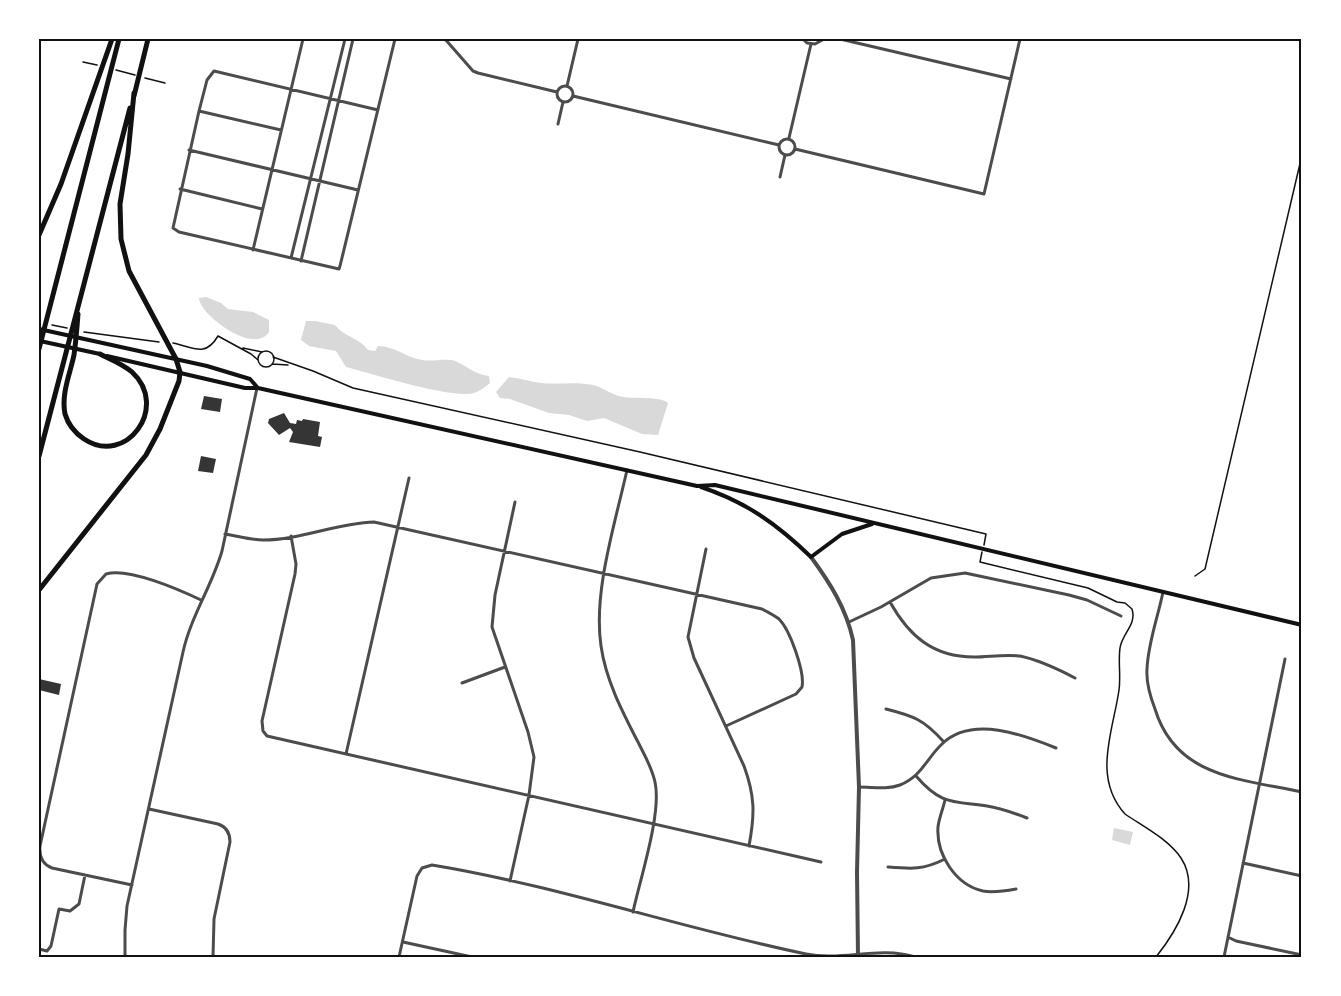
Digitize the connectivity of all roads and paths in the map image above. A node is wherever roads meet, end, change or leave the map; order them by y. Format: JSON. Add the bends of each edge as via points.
{"nodes":[{"id":1,"x":112,"y":39,"type":"edge"},
{"id":2,"x":119,"y":39,"type":"edge"},
{"id":3,"x":147,"y":39,"type":"edge"},
{"id":4,"x":303,"y":39,"type":"edge"},
{"id":5,"x":345,"y":39,"type":"edge"},
{"id":6,"x":353,"y":39,"type":"edge"},
{"id":7,"x":395,"y":39,"type":"edge"},
{"id":8,"x":445,"y":39,"type":"edge"},
{"id":9,"x":578,"y":39,"type":"edge"},
{"id":10,"x":804,"y":39,"type":"edge"},
{"id":11,"x":824,"y":39,"type":"edge"},
{"id":12,"x":840,"y":39,"type":"edge"},
{"id":13,"x":1020,"y":39,"type":"edge"},
{"id":14,"x":811,"y":44,"type":"junction"},
{"id":15,"x":83,"y":62,"type":"dead end"},
{"id":16,"x":104,"y":67,"type":"dead end"},
{"id":17,"x":114,"y":70,"type":"dead end"},
{"id":18,"x":134,"y":75,"type":"dead end"},
{"id":19,"x":144,"y":77,"type":"dead end"},
{"id":20,"x":1011,"y":79,"type":"junction"},
{"id":21,"x":165,"y":83,"type":"dead end"},
{"id":22,"x":567,"y":86,"type":"junction"},
{"id":23,"x":291,"y":88,"type":"junction"},
{"id":24,"x":557,"y":92,"type":"junction"},
{"id":25,"x":134,"y":93,"type":"junction"},
{"id":26,"x":573,"y":96,"type":"junction"},
{"id":27,"x":331,"y":98,"type":"junction"},
{"id":28,"x":338,"y":99,"type":"junction"},
{"id":29,"x":563,"y":102,"type":"junction"},
{"id":30,"x":378,"y":110,"type":"junction"},
{"id":31,"x":199,"y":111,"type":"junction"},
{"id":32,"x":558,"y":124,"type":"dead end"},
{"id":33,"x":281,"y":130,"type":"junction"},
{"id":34,"x":789,"y":138,"type":"junction"},
{"id":35,"x":778,"y":145,"type":"junction"},
{"id":36,"x":795,"y":149,"type":"junction"},
{"id":37,"x":189,"y":150,"type":"junction"},
{"id":38,"x":785,"y":155,"type":"junction"},
{"id":39,"x":1302,"y":155,"type":"edge"},
{"id":40,"x":272,"y":169,"type":"junction"},
{"id":41,"x":780,"y":177,"type":"dead end"},
{"id":42,"x":311,"y":179,"type":"junction"},
{"id":43,"x":320,"y":181,"type":"junction"},
{"id":44,"x":180,"y":189,"type":"junction"},
{"id":45,"x":358,"y":190,"type":"junction"},
{"id":46,"x":262,"y":209,"type":"junction"},
{"id":47,"x":39,"y":235,"type":"edge"},
{"id":48,"x":253,"y":249,"type":"junction"},
{"id":49,"x":291,"y":258,"type":"junction"},
{"id":50,"x":301,"y":261,"type":"junction"},
{"id":51,"x":80,"y":294,"type":"junction"},
{"id":52,"x":39,"y":328,"type":"edge"},
{"id":53,"x":93,"y":334,"type":"dead end"},
{"id":54,"x":39,"y":340,"type":"edge"},
{"id":55,"x":163,"y":342,"type":"dead end"},
{"id":56,"x":173,"y":343,"type":"dead end"},
{"id":57,"x":240,"y":347,"type":"junction"},
{"id":58,"x":39,"y":349,"type":"edge"},
{"id":59,"x":263,"y":352,"type":"junction"},
{"id":60,"x":100,"y":354,"type":"junction"},
{"id":61,"x":273,"y":357,"type":"junction"},
{"id":62,"x":176,"y":359,"type":"junction"},
{"id":63,"x":258,"y":360,"type":"junction"},
{"id":64,"x":271,"y":364,"type":"junction"},
{"id":65,"x":291,"y":364,"type":"junction"},
{"id":66,"x":180,"y":372,"type":"junction"},
{"id":67,"x":258,"y":387,"type":"junction"},
{"id":68,"x":39,"y":456,"type":"edge"},
{"id":69,"x":627,"y":470,"type":"junction"},
{"id":70,"x":409,"y":478,"type":"dead end"},
{"id":71,"x":697,"y":486,"type":"junction"},
{"id":72,"x":515,"y":502,"type":"dead end"},
{"id":73,"x":873,"y":524,"type":"junction"},
{"id":74,"x":398,"y":527,"type":"junction"},
{"id":75,"x":225,"y":534,"type":"junction"},
{"id":76,"x":291,"y":536,"type":"junction"},
{"id":77,"x":984,"y":546,"type":"dead end"},
{"id":78,"x":706,"y":549,"type":"dead end"},
{"id":79,"x":505,"y":551,"type":"junction"},
{"id":80,"x":982,"y":554,"type":"dead end"},
{"id":81,"x":811,"y":557,"type":"junction"},
{"id":82,"x":604,"y":573,"type":"junction"},
{"id":83,"x":1195,"y":576,"type":"dead end"},
{"id":84,"x":39,"y":590,"type":"edge"},
{"id":85,"x":1164,"y":592,"type":"junction"},
{"id":86,"x":696,"y":594,"type":"junction"},
{"id":87,"x":201,"y":600,"type":"junction"},
{"id":88,"x":890,"y":602,"type":"junction"},
{"id":89,"x":1121,"y":616,"type":"dead end"},
{"id":90,"x":849,"y":622,"type":"junction"},
{"id":91,"x":1302,"y":625,"type":"edge"},
{"id":92,"x":1285,"y":659,"type":"dead end"},
{"id":93,"x":505,"y":667,"type":"junction"},
{"id":94,"x":1075,"y":678,"type":"dead end"},
{"id":95,"x":462,"y":683,"type":"dead end"},
{"id":96,"x":886,"y":709,"type":"dead end"},
{"id":97,"x":726,"y":726,"type":"junction"},
{"id":98,"x":944,"y":742,"type":"junction"},
{"id":99,"x":1056,"y":748,"type":"dead end"},
{"id":100,"x":346,"y":754,"type":"junction"},
{"id":101,"x":916,"y":777,"type":"junction"},
{"id":102,"x":1260,"y":783,"type":"junction"},
{"id":103,"x":859,"y":787,"type":"junction"},
{"id":104,"x":1302,"y":792,"type":"edge"},
{"id":105,"x":529,"y":795,"type":"junction"},
{"id":106,"x":945,"y":800,"type":"junction"},
{"id":107,"x":149,"y":808,"type":"junction"},
{"id":108,"x":1027,"y":819,"type":"dead end"},
{"id":109,"x":653,"y":823,"type":"junction"},
{"id":110,"x":749,"y":846,"type":"junction"},
{"id":111,"x":945,"y":859,"type":"junction"},
{"id":112,"x":41,"y":862,"type":"edge"},
{"id":113,"x":821,"y":862,"type":"dead end"},
{"id":114,"x":1243,"y":863,"type":"junction"},
{"id":115,"x":888,"y":867,"type":"dead end"},
{"id":116,"x":85,"y":875,"type":"junction"},
{"id":117,"x":1302,"y":876,"type":"edge"},
{"id":118,"x":510,"y":881,"type":"junction"},
{"id":119,"x":132,"y":885,"type":"junction"},
{"id":120,"x":1016,"y":889,"type":"dead end"},
{"id":121,"x":633,"y":912,"type":"junction"},
{"id":122,"x":1228,"y":937,"type":"junction"},
{"id":123,"x":403,"y":942,"type":"junction"},
{"id":124,"x":39,"y":949,"type":"edge"},
{"id":125,"x":1302,"y":955,"type":"edge"},
{"id":126,"x":858,"y":956,"type":"edge"},
{"id":127,"x":125,"y":957,"type":"edge"},
{"id":128,"x":213,"y":957,"type":"edge"},
{"id":129,"x":399,"y":957,"type":"edge"},
{"id":130,"x":472,"y":957,"type":"edge"},
{"id":131,"x":915,"y":957,"type":"edge"},
{"id":132,"x":1156,"y":957,"type":"edge"},
{"id":133,"x":1224,"y":957,"type":"edge"}],
"edges":[{"from":1,"to":47,"type":"highway"},
{"from":2,"to":58,"type":"highway"},
{"from":3,"to":25,"type":"highway"},
{"from":4,"to":23,"type":"street"},
{"from":5,"to":27,"type":"street"},
{"from":6,"to":28,"type":"street"},
{"from":7,"to":30,"type":"street"},
{"from":8,"to":24,"type":"street","via":[[478,73]]},
{"from":9,"to":22,"type":"street"},
{"from":10,"to":14,"type":"street"},
{"from":11,"to":14,"type":"street"},
{"from":12,"to":20,"type":"street"},
{"from":13,"to":20,"type":"street"},
{"from":14,"to":34,"type":"street"},
{"from":15,"to":16,"type":"path"},
{"from":17,"to":18,"type":"path"},
{"from":19,"to":21,"type":"path"},
{"from":20,"to":36,"type":"street","via":[[984,194]]},
{"from":22,"to":24,"type":"street"},
{"from":22,"to":26,"type":"street"},
{"from":23,"to":27,"type":"street"},
{"from":23,"to":31,"type":"street","via":[[214,70],[207,80]]},
{"from":23,"to":33,"type":"street"},
{"from":24,"to":29,"type":"street"},
{"from":25,"to":51,"type":"highway"},
{"from":25,"to":62,"type":"highway","via":[[120,204],[121,239],[129,271]]},
{"from":26,"to":29,"type":"street"},
{"from":26,"to":35,"type":"street"},
{"from":27,"to":28,"type":"street"},
{"from":27,"to":42,"type":"street"},
{"from":28,"to":30,"type":"street"},
{"from":28,"to":43,"type":"street"},
{"from":29,"to":32,"type":"street"},
{"from":30,"to":45,"type":"street"},
{"from":31,"to":33,"type":"street"},
{"from":31,"to":37,"type":"street"},
{"from":33,"to":40,"type":"street"},
{"from":34,"to":35,"type":"street"},
{"from":34,"to":36,"type":"street"},
{"from":35,"to":38,"type":"street"},
{"from":36,"to":38,"type":"street"},
{"from":37,"to":40,"type":"street"},
{"from":37,"to":44,"type":"street"},
{"from":38,"to":41,"type":"street"},
{"from":39,"to":83,"type":"path","via":[[1205,569]]},
{"from":40,"to":42,"type":"street"},
{"from":40,"to":46,"type":"street"},
{"from":42,"to":43,"type":"street"},
{"from":42,"to":49,"type":"street"},
{"from":43,"to":45,"type":"street"},
{"from":43,"to":50,"type":"street"},
{"from":44,"to":46,"type":"street"},
{"from":44,"to":48,"type":"street","via":[[172,224],[176,231]]},
{"from":45,"to":50,"type":"street","via":[[339,269]]},
{"from":46,"to":48,"type":"street"},
{"from":48,"to":49,"type":"street"},
{"from":49,"to":50,"type":"street"},
{"from":51,"to":60,"type":"highway","via":[[65,394],[66,416],[81,437],[107,446],[122,443],[139,429],[147,396],[133,373]]},
{"from":51,"to":68,"type":"highway"},
{"from":52,"to":62,"type":"main road"},
{"from":53,"to":55,"type":"path"},
{"from":54,"to":60,"type":"main road"},
{"from":56,"to":57,"type":"path","via":[[204,350],[218,336]]},
{"from":57,"to":59,"type":"path"},
{"from":57,"to":63,"type":"path"},
{"from":59,"to":61,"type":"path"},
{"from":59,"to":63,"type":"path"},
{"from":60,"to":66,"type":"main road"},
{"from":61,"to":64,"type":"path"},
{"from":61,"to":65,"type":"path"},
{"from":62,"to":66,"type":"highway"},
{"from":62,"to":67,"type":"main road","via":[[250,379]]},
{"from":63,"to":64,"type":"path","via":[[264,366]]},
{"from":64,"to":65,"type":"path"},
{"from":65,"to":77,"type":"path","via":[[369,392],[986,534]]},
{"from":66,"to":67,"type":"main road","via":[[245,388]]},
{"from":66,"to":84,"type":"highway","via":[[160,429],[146,455]]},
{"from":67,"to":69,"type":"main road"},
{"from":67,"to":75,"type":"street"},
{"from":69,"to":71,"type":"main road"},
{"from":69,"to":82,"type":"street"},
{"from":70,"to":74,"type":"street"},
{"from":71,"to":73,"type":"main road","via":[[715,485]]},
{"from":71,"to":81,"type":"main road","via":[[738,501],[765,517]]},
{"from":72,"to":79,"type":"street"},
{"from":73,"to":81,"type":"main road","via":[[842,534]]},
{"from":73,"to":85,"type":"main road"},
{"from":74,"to":76,"type":"street","via":[[352,523]]},
{"from":74,"to":79,"type":"street"},
{"from":74,"to":100,"type":"street"},
{"from":75,"to":76,"type":"street","via":[[261,540]]},
{"from":75,"to":87,"type":"street","via":[[217,566]]},
{"from":76,"to":100,"type":"street","via":[[295,574],[263,731],[274,739]]},
{"from":78,"to":86,"type":"street"},
{"from":79,"to":82,"type":"street"},
{"from":79,"to":93,"type":"street","via":[[492,627]]},
{"from":80,"to":132,"type":"path","via":[[980,562],[1088,588],[1125,603],[1133,612],[1119,648],[1120,688],[1106,749],[1106,774],[1119,808],[1166,843],[1180,857],[1186,871],[1187,891],[1179,924]]},
{"from":81,"to":90,"type":"street"},
{"from":82,"to":86,"type":"street"},
{"from":82,"to":109,"type":"street","via":[[598,614],[603,659],[654,779],[657,798]]},
{"from":85,"to":91,"type":"main road"},
{"from":85,"to":102,"type":"street","via":[[1147,671],[1161,728],[1179,752],[1197,765]]},
{"from":86,"to":97,"type":"street","via":[[688,637],[690,649]]},
{"from":86,"to":97,"type":"street","via":[[762,609],[780,620],[803,676],[802,687],[796,694]]},
{"from":87,"to":107,"type":"street","via":[[186,641]]},
{"from":87,"to":112,"type":"street","via":[[160,583],[117,572],[106,574],[99,581],[40,846]]},
{"from":88,"to":89,"type":"street","via":[[931,578],[965,573],[1069,595]]},
{"from":88,"to":90,"type":"street"},
{"from":88,"to":94,"type":"street","via":[[914,635],[945,653],[1021,657]]},
{"from":90,"to":103,"type":"street"},
{"from":92,"to":102,"type":"street"},
{"from":93,"to":95,"type":"street"},
{"from":93,"to":105,"type":"street","via":[[534,757]]},
{"from":96,"to":98,"type":"street","via":[[916,717]]},
{"from":97,"to":110,"type":"street","via":[[752,792],[754,822]]},
{"from":98,"to":99,"type":"street","via":[[964,732],[985,729]]},
{"from":98,"to":101,"type":"street"},
{"from":100,"to":105,"type":"street"},
{"from":101,"to":103,"type":"street","via":[[890,787]]},
{"from":101,"to":106,"type":"street"},
{"from":102,"to":104,"type":"street"},
{"from":102,"to":114,"type":"street"},
{"from":103,"to":126,"type":"street"},
{"from":105,"to":109,"type":"street"},
{"from":105,"to":118,"type":"street"},
{"from":106,"to":108,"type":"street","via":[[994,807]]},
{"from":106,"to":111,"type":"street","via":[[938,827]]},
{"from":107,"to":119,"type":"street"},
{"from":107,"to":128,"type":"street","via":[[218,824],[228,831],[230,842],[214,920]]},
{"from":109,"to":110,"type":"street"},
{"from":109,"to":121,"type":"street"},
{"from":110,"to":113,"type":"street"},
{"from":111,"to":115,"type":"street","via":[[917,869]]},
{"from":111,"to":120,"type":"street","via":[[970,886],[983,891]]},
{"from":112,"to":116,"type":"street"},
{"from":114,"to":117,"type":"street"},
{"from":114,"to":122,"type":"street"},
{"from":116,"to":119,"type":"street"},
{"from":116,"to":124,"type":"street","via":[[79,904],[70,911],[60,909],[51,946],[46,951]]},
{"from":118,"to":121,"type":"street"},
{"from":118,"to":123,"type":"street","via":[[426,866],[418,873]]},
{"from":119,"to":127,"type":"street","via":[[125,920]]},
{"from":121,"to":126,"type":"street","via":[[806,954]]},
{"from":122,"to":125,"type":"street"},
{"from":122,"to":133,"type":"street"},
{"from":123,"to":129,"type":"street"},
{"from":123,"to":130,"type":"street"},
{"from":126,"to":131,"type":"street","via":[[895,953]]}]}
